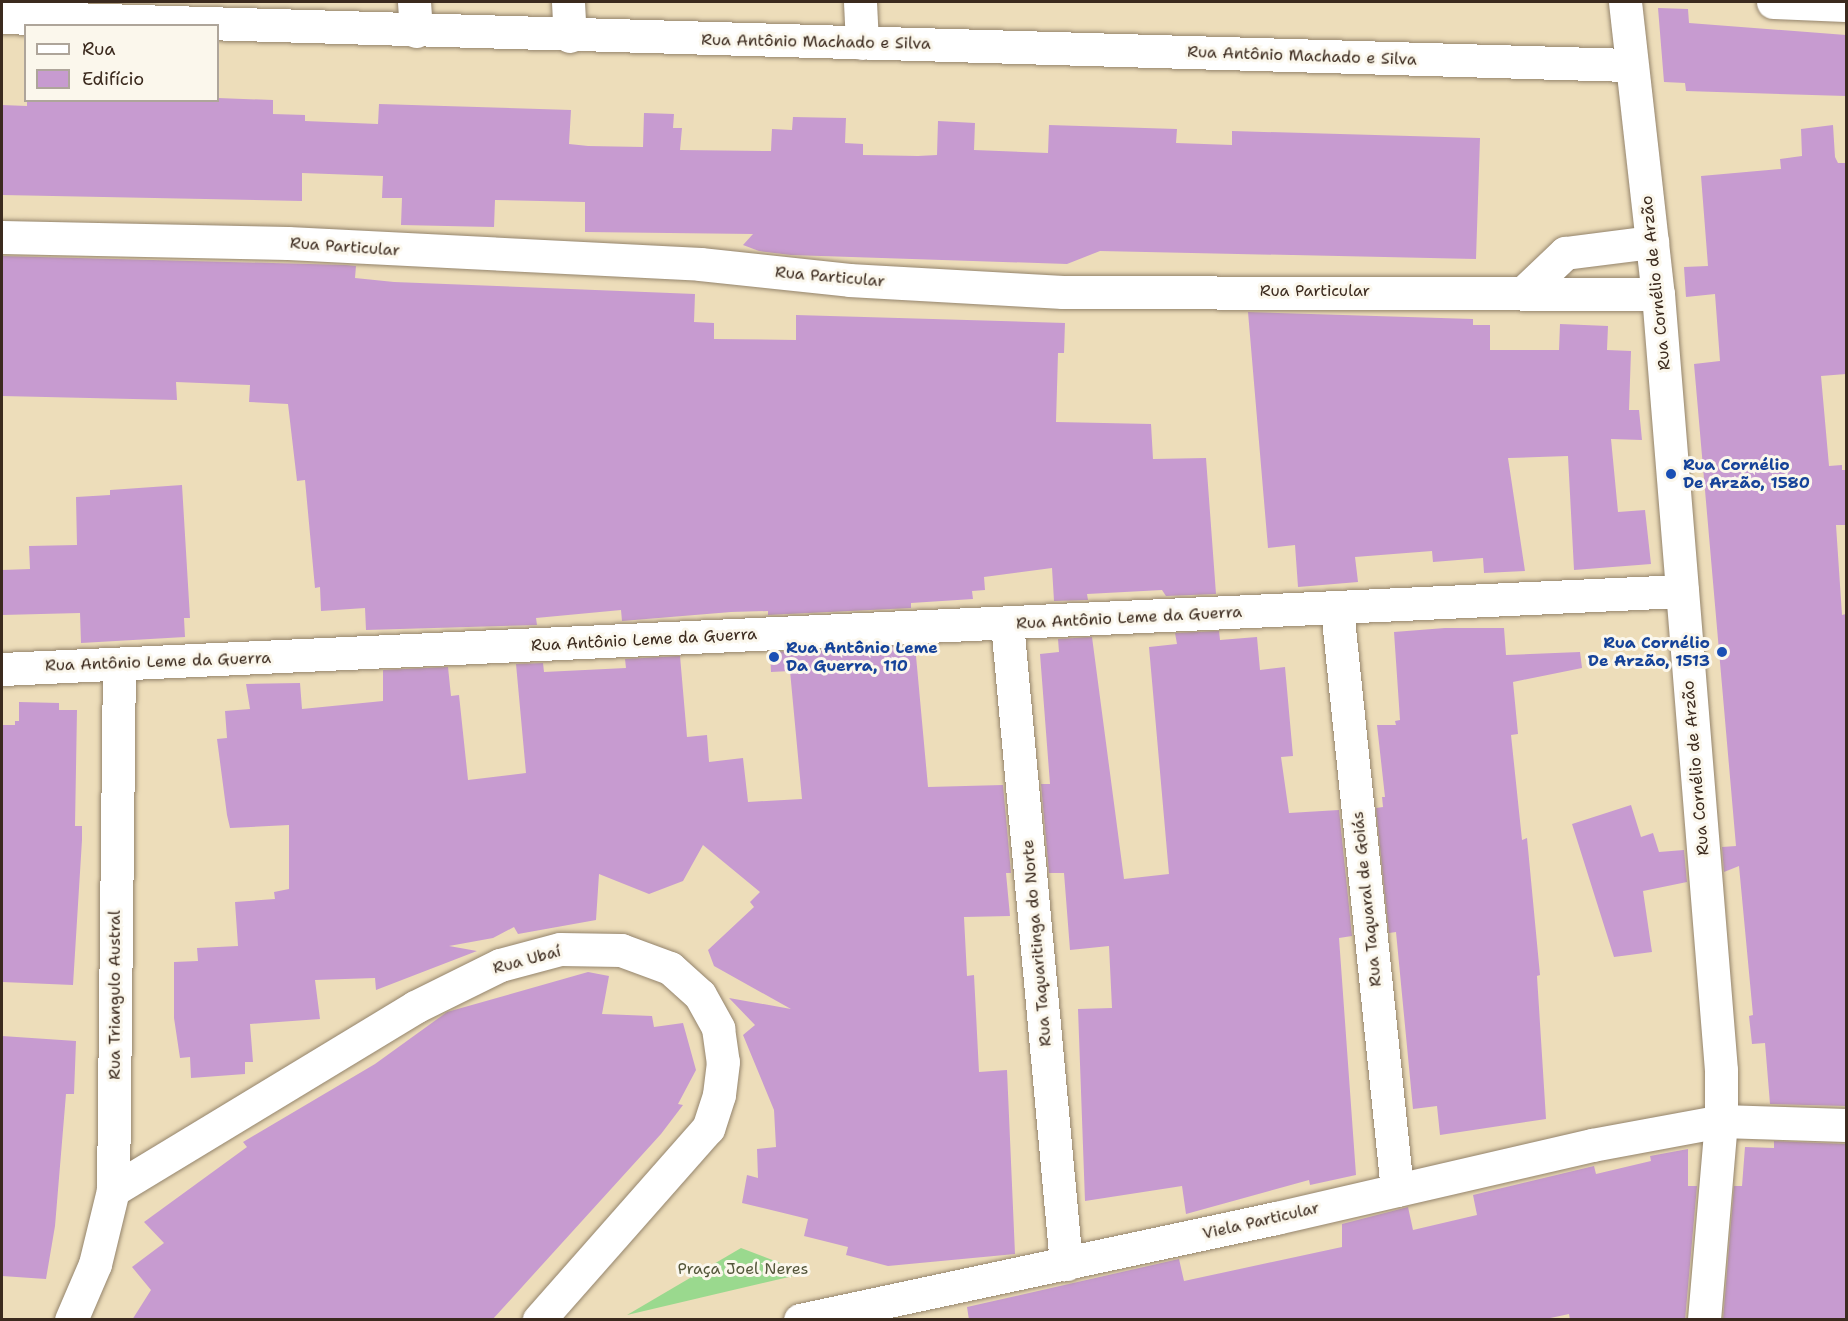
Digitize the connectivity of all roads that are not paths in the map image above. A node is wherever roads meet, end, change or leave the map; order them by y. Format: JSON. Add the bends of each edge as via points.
{"nodes":[{"id":1,"x":568,"y":2,"type":"edge"},
{"id":2,"x":860,"y":2,"type":"edge"},
{"id":3,"x":1625,"y":2,"type":"edge"},
{"id":4,"x":1773,"y":2,"type":"edge"},
{"id":5,"x":1846,"y":5,"type":"edge"},
{"id":6,"x":86,"y":10,"type":"edge"},
{"id":7,"x":415,"y":16,"type":"edge"},
{"id":8,"x":2,"y":17,"type":"edge"},
{"id":9,"x":570,"y":36,"type":"junction"},
{"id":10,"x":862,"y":43,"type":"junction"},
{"id":11,"x":1631,"y":65,"type":"junction"},
{"id":12,"x":2,"y":237,"type":"edge"},
{"id":13,"x":1652,"y":242,"type":"junction"},
{"id":14,"x":1524,"y":292,"type":"junction"},
{"id":15,"x":1659,"y":294,"type":"junction"},
{"id":16,"x":1682,"y":591,"type":"junction"},
{"id":17,"x":1336,"y":609,"type":"junction"},
{"id":18,"x":1007,"y":623,"type":"junction"},
{"id":19,"x":119,"y":664,"type":"junction"},
{"id":20,"x":2,"y":669,"type":"edge"},
{"id":21,"x":1721,"y":1121,"type":"junction"},
{"id":22,"x":1846,"y":1125,"type":"edge"},
{"id":23,"x":114,"y":1190,"type":"junction"},
{"id":24,"x":1397,"y":1190,"type":"junction"},
{"id":25,"x":1066,"y":1264,"type":"junction"},
{"id":26,"x":71,"y":1320,"type":"edge"},
{"id":27,"x":539,"y":1320,"type":"edge"},
{"id":28,"x":800,"y":1320,"type":"edge"},
{"id":29,"x":1704,"y":1320,"type":"edge"}],
"edges":[{"from":1,"to":9,"type":"street"},
{"from":2,"to":10,"type":"street"},
{"from":3,"to":11,"type":"street","name":"Rua Cornélio de Arzão"},
{"from":4,"to":5,"type":"street"},
{"from":6,"to":7,"type":"street","name":"Rua Antônio Machado e Silva"},
{"from":6,"to":8,"type":"street","name":"Rua Antônio Machado e Silva"},
{"from":7,"to":9,"type":"street","name":"Rua Antônio Machado e Silva"},
{"from":9,"to":10,"type":"street","name":"Rua Antônio Machado e Silva"},
{"from":10,"to":11,"type":"street","name":"Rua Antônio Machado e Silva"},
{"from":11,"to":13,"type":"street","name":"Rua Cornélio de Arzão"},
{"from":12,"to":14,"type":"street","name":"Rua Particular","via":[[288,243],[700,264],[849,280],[1063,292]]},
{"from":13,"to":14,"type":"street","via":[[1565,253]]},
{"from":13,"to":15,"type":"street","name":"Rua Cornélio de Arzão"},
{"from":14,"to":15,"type":"street","name":"Rua Particular"},
{"from":15,"to":16,"type":"street","name":"Rua Cornélio de Arzão"},
{"from":16,"to":17,"type":"street","name":"Rua Antônio Leme da Guerra"},
{"from":16,"to":21,"type":"street","name":"Rua Cornélio de Arzão","via":[[1721,1070]]},
{"from":17,"to":18,"type":"street","name":"Rua Antônio Leme da Guerra"},
{"from":17,"to":24,"type":"street","name":"Rua Taquaral de Goiás"},
{"from":18,"to":19,"type":"street","name":"Rua Antônio Leme da Guerra"},
{"from":18,"to":25,"type":"street","name":"Rua Taquaritinga do Norte"},
{"from":19,"to":20,"type":"street","name":"Rua Antônio Leme da Guerra"},
{"from":19,"to":23,"type":"street","name":"Rua Triangulo Austral"},
{"from":21,"to":22,"type":"street","name":"Viela Particular"},
{"from":21,"to":24,"type":"street","name":"Viela Particular","via":[[1592,1145]]},
{"from":21,"to":29,"type":"street","name":"Rua Cornélio de Arzão"},
{"from":23,"to":26,"type":"street","name":"Rua Triangulo Austral","via":[[94,1264]]},
{"from":23,"to":27,"type":"street","name":"Rua Ubaí","via":[[415,1007],[500,965],[560,949],[621,950],[670,968],[700,995],[718,1028],[723,1062],[719,1095],[708,1128]]},
{"from":24,"to":25,"type":"street","name":"Viela Particular"},
{"from":25,"to":28,"type":"street","name":"Viela Particular"}]}
